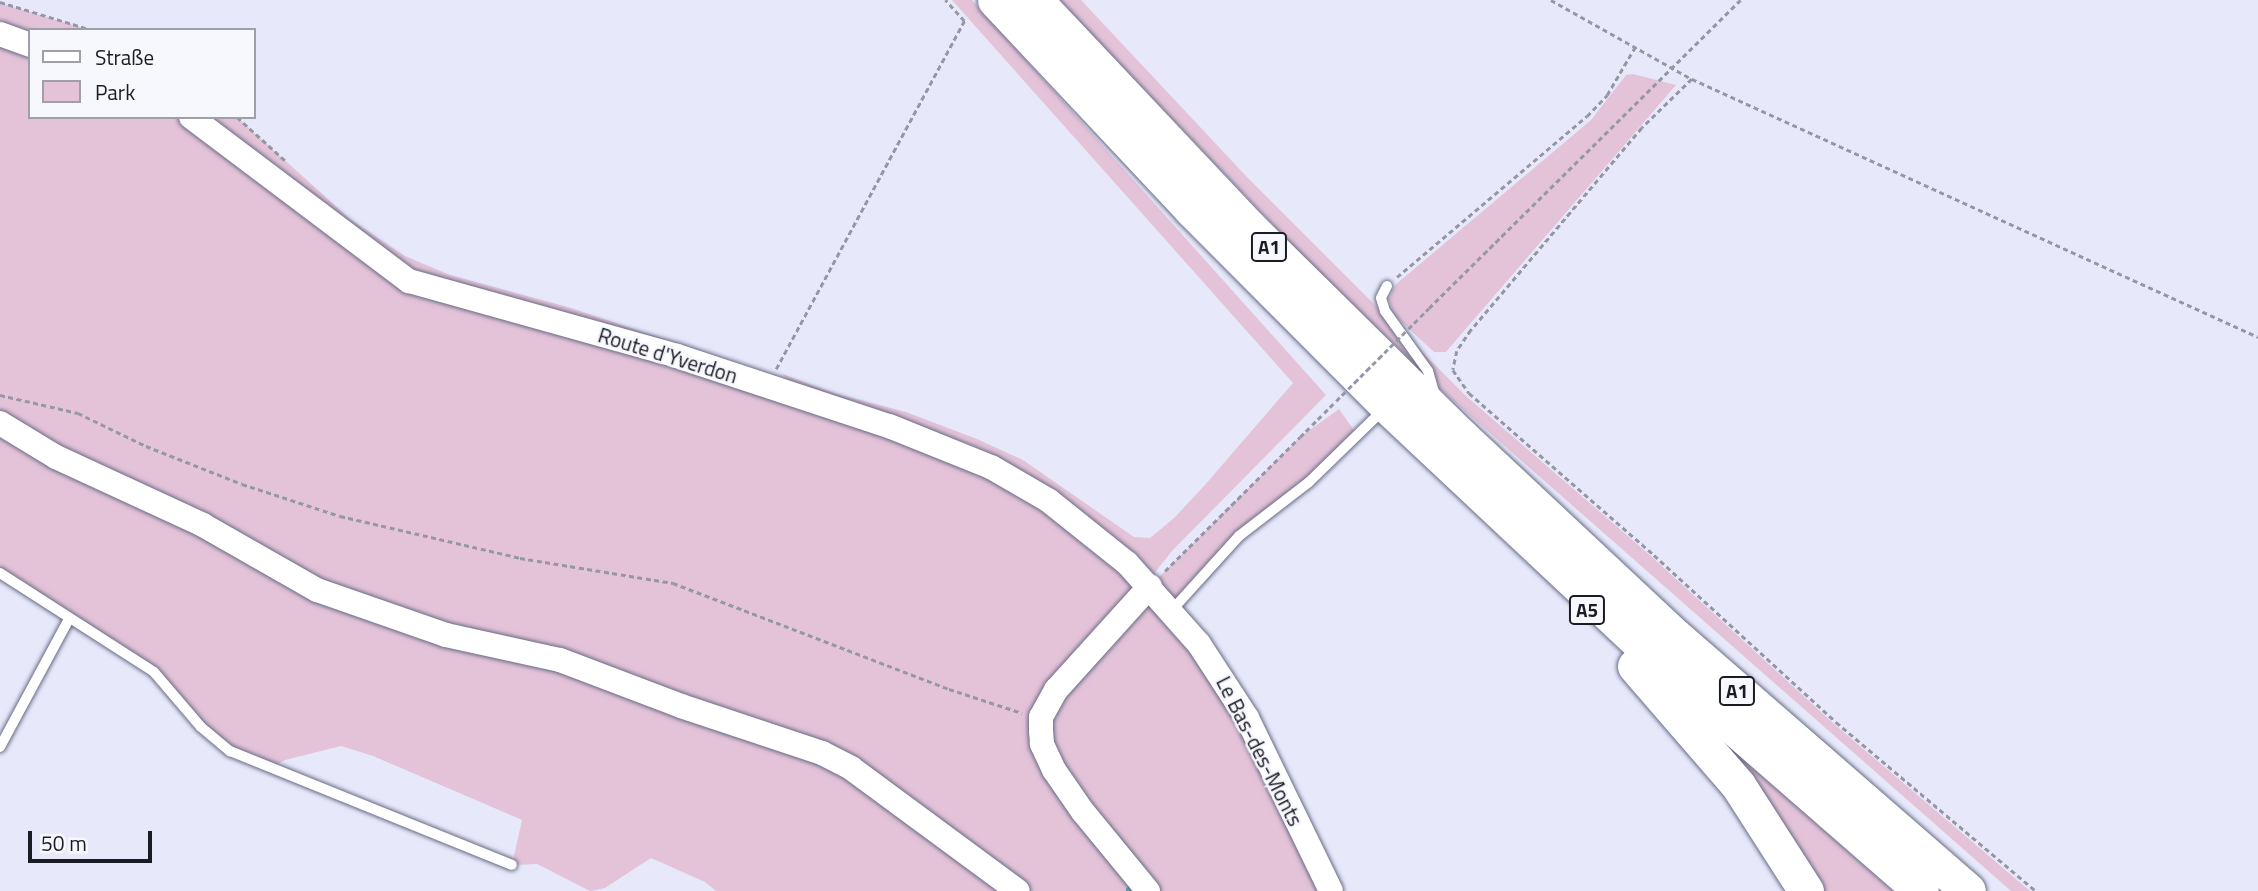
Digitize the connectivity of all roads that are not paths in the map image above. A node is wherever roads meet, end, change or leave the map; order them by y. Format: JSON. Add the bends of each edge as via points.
{"nodes":[{"id":1,"x":995,"y":0,"type":"edge"},
{"id":2,"x":1035,"y":0,"type":"edge"},
{"id":3,"x":0,"y":34,"type":"edge"},
{"id":4,"x":28,"y":44,"type":"edge"},
{"id":5,"x":194,"y":119,"type":"edge"},
{"id":6,"x":1387,"y":286,"type":"road end"},
{"id":7,"x":1387,"y":406,"type":"junction"},
{"id":8,"x":1434,"y":410,"type":"junction"},
{"id":9,"x":0,"y":423,"type":"edge"},
{"id":10,"x":1514,"y":527,"type":"junction"},
{"id":11,"x":0,"y":573,"type":"edge"},
{"id":12,"x":1150,"y":586,"type":"junction"},
{"id":13,"x":1172,"y":610,"type":"junction"},
{"id":14,"x":69,"y":619,"type":"junction"},
{"id":15,"x":0,"y":747,"type":"edge"},
{"id":16,"x":512,"y":865,"type":"dead end"},
{"id":17,"x":1018,"y":891,"type":"edge"},
{"id":18,"x":1147,"y":891,"type":"edge"},
{"id":19,"x":1331,"y":891,"type":"edge"},
{"id":20,"x":1806,"y":891,"type":"edge"},
{"id":21,"x":1921,"y":891,"type":"edge"},
{"id":22,"x":1968,"y":891,"type":"edge"}],
"edges":[{"from":1,"to":7,"type":"highway","number":"A1","via":[[1191,209]]},
{"from":2,"to":8,"type":"highway","number":"A1","via":[[1241,218]]},
{"from":3,"to":4,"type":"street"},
{"from":5,"to":12,"type":"street","name":"Route d'Yverdon","via":[[409,281],[618,339],[769,373],[991,467],[1075,520]]},
{"from":6,"to":8,"type":"lane","via":[[1381,298],[1385,311],[1428,371]]},
{"from":7,"to":10,"type":"highway","number":"A1"},
{"from":7,"to":13,"type":"lane","via":[[1309,482],[1240,536]]},
{"from":8,"to":22,"type":"highway","number":"A1","via":[[1675,636]]},
{"from":9,"to":17,"type":"street","via":[[56,457],[204,525],[317,590],[446,635],[560,660],[822,752],[851,768]]},
{"from":10,"to":20,"type":"highway","number":"A5","via":[[1716,757]]},
{"from":10,"to":21,"type":"highway","number":"A1","via":[[1740,734]]},
{"from":11,"to":14,"type":"lane"},
{"from":12,"to":13,"type":"street","name":"Le Bas-des-Monts"},
{"from":12,"to":18,"type":"street","via":[[1056,690],[1041,717],[1042,744],[1054,770]]},
{"from":13,"to":19,"type":"street","name":"Le Bas-des-Monts","via":[[1211,660],[1247,718]]},
{"from":14,"to":15,"type":"lane"},
{"from":14,"to":16,"type":"lane","via":[[155,672],[201,727],[230,751]]}]}
